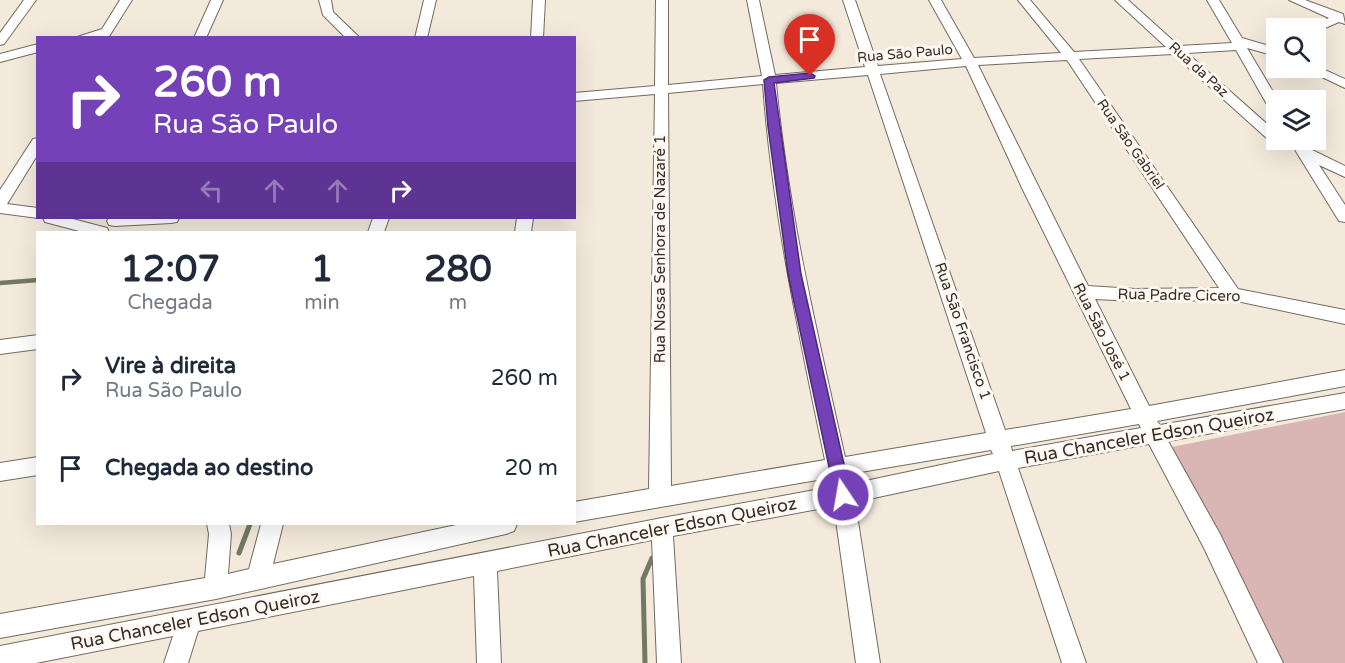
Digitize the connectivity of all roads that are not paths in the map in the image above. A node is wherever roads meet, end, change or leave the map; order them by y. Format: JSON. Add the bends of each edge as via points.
{"nodes":[{"id":1,"x":30,"y":0,"type":"edge"},
{"id":2,"x":126,"y":0,"type":"edge"},
{"id":3,"x":217,"y":0,"type":"edge"},
{"id":4,"x":325,"y":0,"type":"edge"},
{"id":5,"x":430,"y":0,"type":"edge"},
{"id":6,"x":539,"y":0,"type":"edge"},
{"id":7,"x":662,"y":0,"type":"edge"},
{"id":8,"x":753,"y":0,"type":"edge"},
{"id":9,"x":849,"y":0,"type":"edge"},
{"id":10,"x":935,"y":0,"type":"edge"},
{"id":11,"x":1024,"y":0,"type":"edge"},
{"id":12,"x":1121,"y":0,"type":"edge"},
{"id":13,"x":1213,"y":0,"type":"edge"},
{"id":14,"x":1295,"y":0,"type":"edge"},
{"id":15,"x":1342,"y":18,"type":"edge"},
{"id":16,"x":1326,"y":25,"type":"edge"},
{"id":17,"x":103,"y":35,"type":"edge"},
{"id":18,"x":201,"y":36,"type":"edge"},
{"id":19,"x":352,"y":36,"type":"edge"},
{"id":20,"x":421,"y":36,"type":"edge"},
{"id":21,"x":537,"y":36,"type":"edge"},
{"id":22,"x":0,"y":41,"type":"edge"},
{"id":23,"x":1238,"y":44,"type":"junction"},
{"id":24,"x":36,"y":49,"type":"edge"},
{"id":25,"x":1266,"y":49,"type":"edge"},
{"id":26,"x":1179,"y":51,"type":"junction"},
{"id":27,"x":1071,"y":57,"type":"junction"},
{"id":28,"x":0,"y":58,"type":"edge"},
{"id":29,"x":970,"y":62,"type":"junction"},
{"id":30,"x":873,"y":70,"type":"junction"},
{"id":31,"x":1326,"y":76,"type":"edge"},
{"id":32,"x":769,"y":80,"type":"junction"},
{"id":33,"x":1345,"y":84,"type":"edge"},
{"id":34,"x":660,"y":90,"type":"junction"},
{"id":35,"x":1266,"y":91,"type":"edge"},
{"id":36,"x":576,"y":97,"type":"edge"},
{"id":37,"x":1266,"y":129,"type":"edge"},
{"id":38,"x":36,"y":145,"type":"edge"},
{"id":39,"x":1291,"y":150,"type":"edge"},
{"id":40,"x":1302,"y":150,"type":"edge"},
{"id":41,"x":1308,"y":150,"type":"edge"},
{"id":42,"x":1314,"y":169,"type":"junction"},
{"id":43,"x":1345,"y":172,"type":"edge"},
{"id":44,"x":0,"y":202,"type":"edge"},
{"id":45,"x":0,"y":208,"type":"edge"},
{"id":46,"x":36,"y":213,"type":"edge"},
{"id":47,"x":1345,"y":217,"type":"edge"},
{"id":48,"x":55,"y":219,"type":"edge"},
{"id":49,"x":162,"y":219,"type":"edge"},
{"id":50,"x":114,"y":224,"type":"edge"},
{"id":51,"x":97,"y":231,"type":"edge"},
{"id":52,"x":1083,"y":292,"type":"junction"},
{"id":53,"x":1232,"y":294,"type":"junction"},
{"id":54,"x":1345,"y":316,"type":"edge"},
{"id":55,"x":36,"y":342,"type":"edge"},
{"id":56,"x":0,"y":347,"type":"edge"},
{"id":57,"x":1345,"y":378,"type":"edge"},
{"id":58,"x":1345,"y":401,"type":"edge"},
{"id":59,"x":1144,"y":415,"type":"junction"},
{"id":60,"x":1155,"y":435,"type":"junction"},
{"id":61,"x":1002,"y":450,"type":"junction"},
{"id":62,"x":36,"y":466,"type":"edge"},
{"id":63,"x":837,"y":466,"type":"junction"},
{"id":64,"x":0,"y":471,"type":"edge"},
{"id":65,"x":843,"y":495,"type":"junction"},
{"id":66,"x":660,"y":498,"type":"junction"},
{"id":67,"x":576,"y":512,"type":"edge"},
{"id":68,"x":218,"y":525,"type":"edge"},
{"id":69,"x":272,"y":525,"type":"edge"},
{"id":70,"x":495,"y":525,"type":"edge"},
{"id":71,"x":662,"y":528,"type":"junction"},
{"id":72,"x":485,"y":563,"type":"junction"},
{"id":73,"x":258,"y":578,"type":"junction"},
{"id":74,"x":216,"y":588,"type":"junction"},
{"id":75,"x":190,"y":620,"type":"junction"},
{"id":76,"x":0,"y":626,"type":"edge"},
{"id":77,"x":0,"y":658,"type":"edge"},
{"id":78,"x":176,"y":663,"type":"edge"},
{"id":79,"x":489,"y":663,"type":"edge"},
{"id":80,"x":669,"y":663,"type":"edge"},
{"id":81,"x":868,"y":663,"type":"edge"},
{"id":82,"x":1074,"y":663,"type":"edge"},
{"id":83,"x":1271,"y":663,"type":"edge"}],
"edges":[{"from":1,"to":22,"type":"street"},
{"from":2,"to":17,"type":"street"},
{"from":3,"to":18,"type":"street"},
{"from":4,"to":19,"type":"street","via":[[327,13]]},
{"from":5,"to":20,"type":"street"},
{"from":6,"to":21,"type":"street"},
{"from":7,"to":34,"type":"street","name":"Rua Nossa Senhora de Nazaré 1"},
{"from":8,"to":32,"type":"street"},
{"from":9,"to":30,"type":"street","name":"Rua São Francisco 1"},
{"from":10,"to":29,"type":"street","name":"Rua São José 1"},
{"from":11,"to":27,"type":"street","name":"Rua São Gabriel"},
{"from":12,"to":26,"type":"street","name":"Rua da Paz"},
{"from":13,"to":23,"type":"street"},
{"from":14,"to":15,"type":"street"},
{"from":15,"to":16,"type":"street"},
{"from":23,"to":25,"type":"street","name":"Rua São Paulo"},
{"from":23,"to":26,"type":"street","name":"Rua São Paulo"},
{"from":23,"to":35,"type":"street"},
{"from":24,"to":28,"type":"street"},
{"from":26,"to":27,"type":"street","name":"Rua São Paulo"},
{"from":26,"to":37,"type":"street","name":"Rua da Paz"},
{"from":27,"to":29,"type":"street","name":"Rua São Paulo"},
{"from":27,"to":53,"type":"street","name":"Rua São Gabriel"},
{"from":29,"to":30,"type":"street","name":"Rua São Paulo"},
{"from":29,"to":52,"type":"street","name":"Rua São José 1"},
{"from":30,"to":32,"type":"street","name":"Rua São Paulo"},
{"from":30,"to":61,"type":"street","name":"Rua São Francisco 1"},
{"from":31,"to":33,"type":"street"},
{"from":32,"to":34,"type":"street","name":"Rua São Paulo"},
{"from":32,"to":63,"type":"street","via":[[795,274]]},
{"from":34,"to":36,"type":"street","name":"Rua São Paulo"},
{"from":34,"to":66,"type":"street","name":"Rua Nossa Senhora de Nazaré 1"},
{"from":38,"to":44,"type":"street"},
{"from":39,"to":42,"type":"street","name":"Rua da Paz"},
{"from":40,"to":42,"type":"street"},
{"from":41,"to":43,"type":"street"},
{"from":42,"to":47,"type":"street"},
{"from":45,"to":46,"type":"street"},
{"from":48,"to":51,"type":"street"},
{"from":49,"to":50,"type":"street"},
{"from":52,"to":53,"type":"street","name":"Rua Padre Cicero"},
{"from":52,"to":59,"type":"street","name":"Rua São José 1"},
{"from":53,"to":54,"type":"street","name":"Rua Padre Cicero"},
{"from":55,"to":56,"type":"street"},
{"from":57,"to":59,"type":"street","name":"Rua Chanceler Edson Queiroz"},
{"from":58,"to":60,"type":"street","name":"Rua Chanceler Edson Queiroz"},
{"from":59,"to":60,"type":"street","name":"Rua São José 1"},
{"from":59,"to":61,"type":"street","name":"Rua Chanceler Edson Queiroz"},
{"from":60,"to":61,"type":"street","name":"Rua Chanceler Edson Queiroz"},
{"from":60,"to":83,"type":"street","name":"Rua São José 1"},
{"from":61,"to":63,"type":"street","name":"Rua Chanceler Edson Queiroz"},
{"from":61,"to":65,"type":"street","name":"Rua Chanceler Edson Queiroz"},
{"from":61,"to":82,"type":"street","name":"Rua São Francisco 1"},
{"from":62,"to":64,"type":"street"},
{"from":63,"to":65,"type":"street"},
{"from":63,"to":66,"type":"street","name":"Rua Chanceler Edson Queiroz"},
{"from":65,"to":71,"type":"street","name":"Rua Chanceler Edson Queiroz"},
{"from":65,"to":81,"type":"street"},
{"from":66,"to":67,"type":"street","name":"Rua Chanceler Edson Queiroz"},
{"from":68,"to":74,"type":"street"},
{"from":69,"to":73,"type":"street"},
{"from":70,"to":73,"type":"street","name":"Rua Chanceler Edson Queiroz"},
{"from":71,"to":72,"type":"street","name":"Rua Chanceler Edson Queiroz"},
{"from":71,"to":80,"type":"street"},
{"from":72,"to":75,"type":"street","name":"Rua Chanceler Edson Queiroz"},
{"from":72,"to":79,"type":"street"},
{"from":73,"to":74,"type":"street","name":"Rua Chanceler Edson Queiroz"},
{"from":74,"to":76,"type":"street","name":"Rua Chanceler Edson Queiroz"},
{"from":75,"to":77,"type":"street","name":"Rua Chanceler Edson Queiroz"},
{"from":75,"to":78,"type":"street"}]}
